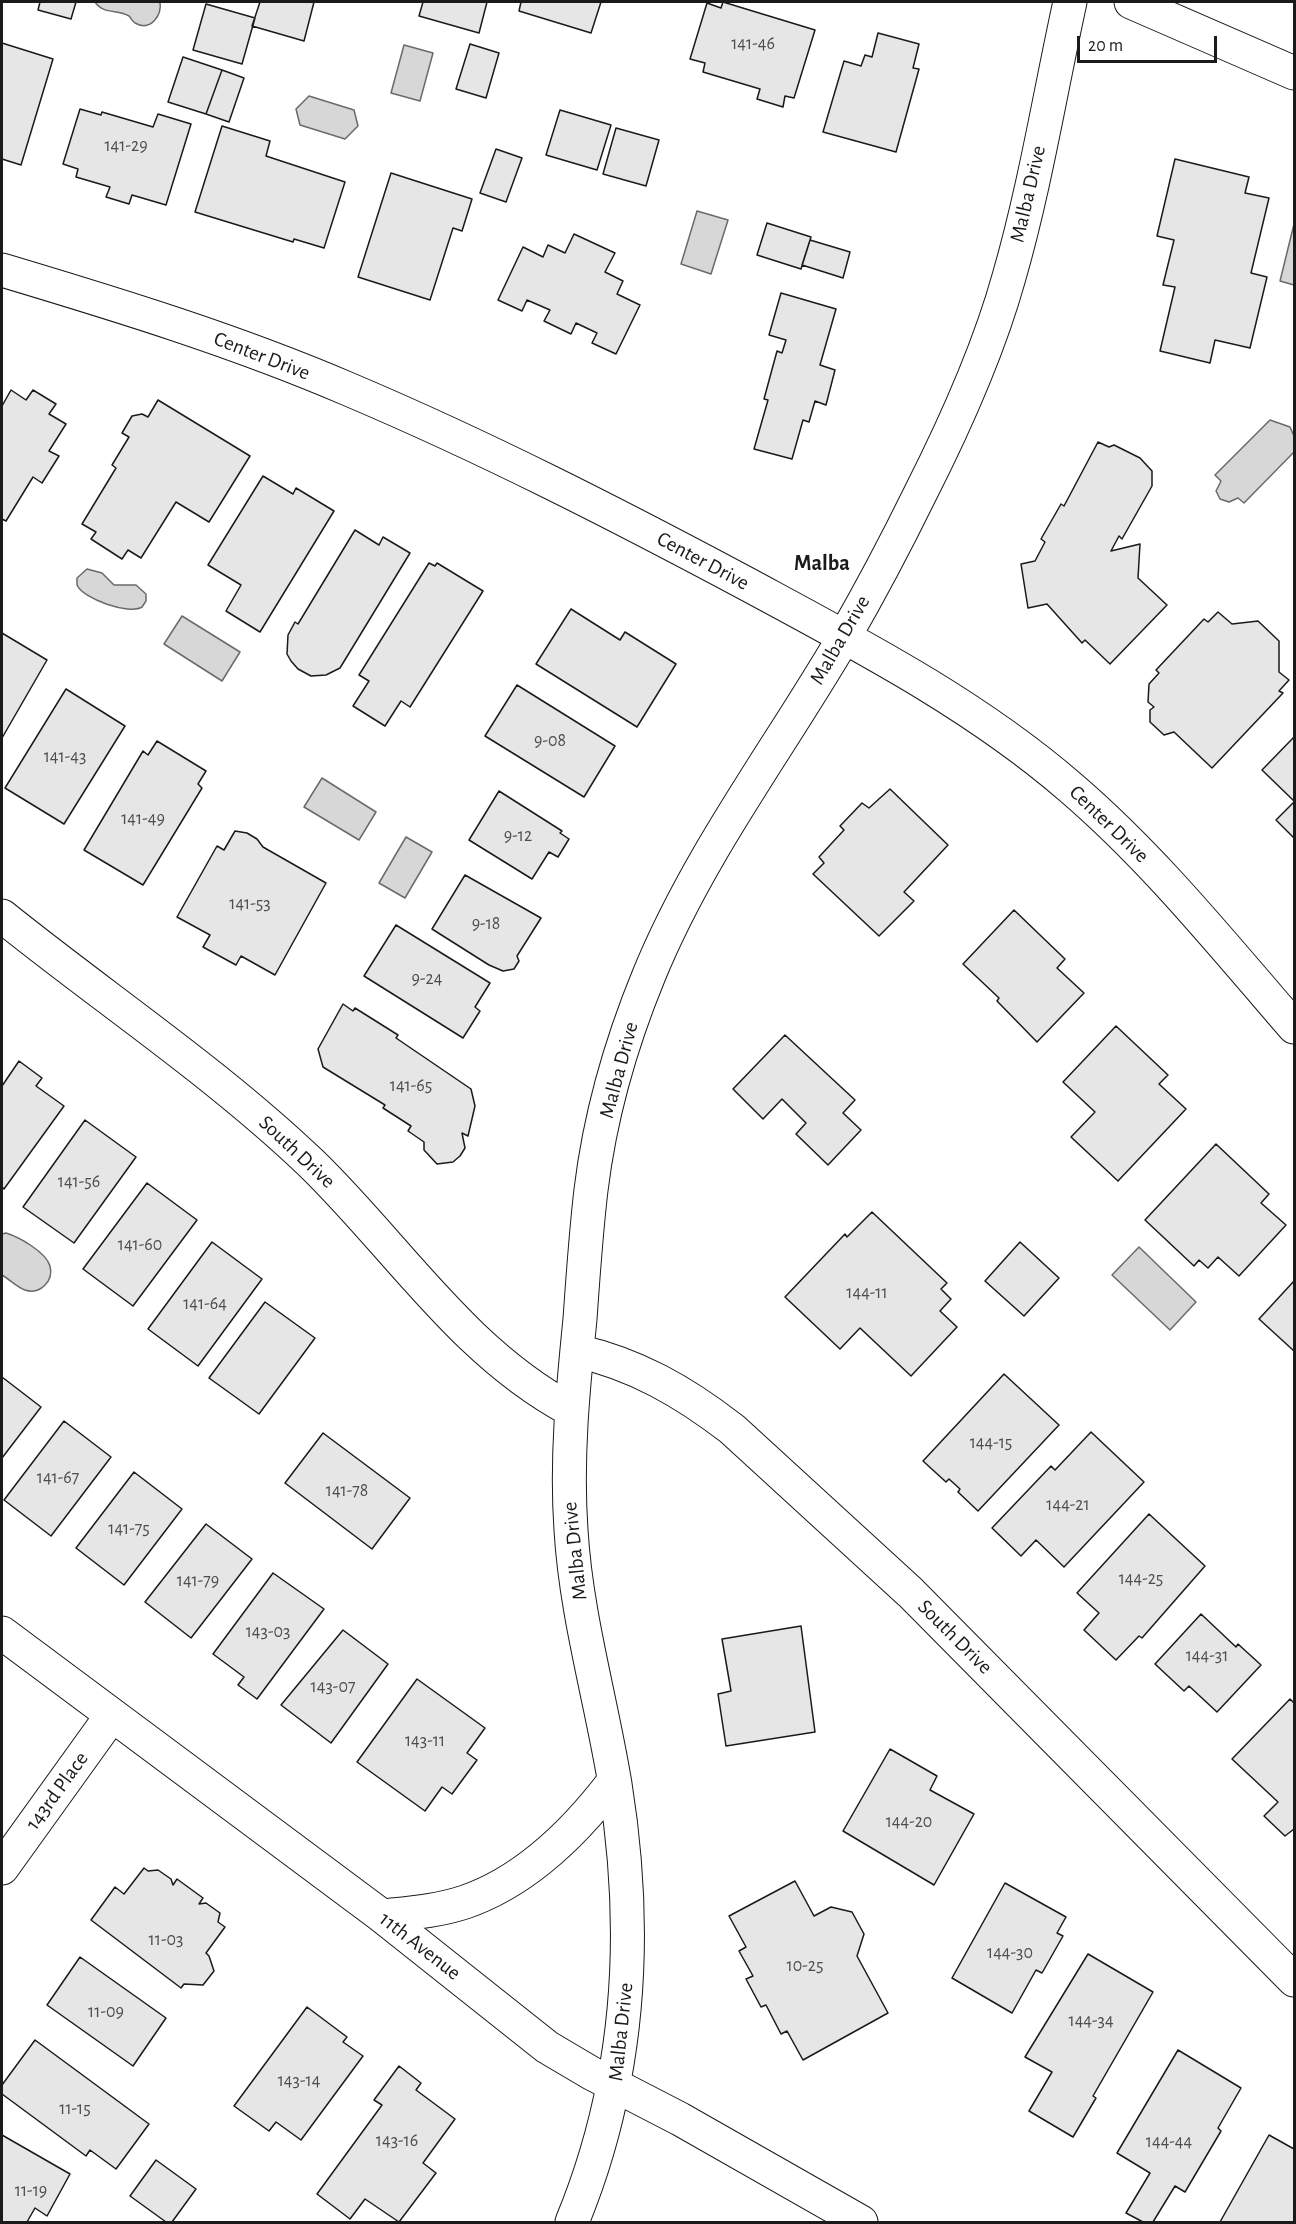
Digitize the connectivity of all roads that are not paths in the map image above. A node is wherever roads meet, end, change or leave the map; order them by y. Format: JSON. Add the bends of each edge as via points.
{"nodes":[{"id":1,"x":1070,"y":2,"type":"edge"},
{"id":2,"x":1131,"y":2,"type":"edge"},
{"id":3,"x":1294,"y":73,"type":"edge"},
{"id":4,"x":2,"y":270,"type":"edge"},
{"id":5,"x":844,"y":638,"type":"junction"},
{"id":6,"x":2,"y":916,"type":"edge"},
{"id":7,"x":1294,"y":1027,"type":"edge"},
{"id":8,"x":577,"y":1351,"type":"junction"},
{"id":9,"x":571,"y":1410,"type":"junction"},
{"id":10,"x":2,"y":1633,"type":"edge"},
{"id":11,"x":112,"y":1715,"type":"junction"},
{"id":12,"x":614,"y":1781,"type":"junction"},
{"id":13,"x":2,"y":1868,"type":"edge"},
{"id":14,"x":382,"y":1916,"type":"junction"},
{"id":15,"x":1294,"y":1980,"type":"edge"},
{"id":16,"x":616,"y":2086,"type":"junction"},
{"id":17,"x":572,"y":2223,"type":"edge"},
{"id":18,"x":861,"y":2223,"type":"edge"}],
"edges":[{"from":1,"to":5,"type":"street","name":"Malba Drive","via":[[1005,291],[978,365],[922,490]]},
{"from":2,"to":3,"type":"street"},
{"from":4,"to":5,"type":"street","name":"Center Drive","via":[[168,320],[356,392],[565,489]]},
{"from":5,"to":7,"type":"street","name":"Center Drive","via":[[956,703],[1070,787],[1162,877]]},
{"from":5,"to":8,"type":"street","name":"Malba Drive","via":[[700,874],[634,1012],[619,1057],[591,1188]]},
{"from":6,"to":9,"type":"street","name":"South Drive","via":[[262,1119],[333,1186],[473,1338],[540,1394]]},
{"from":8,"to":9,"type":"street","name":"Malba Drive"},
{"from":8,"to":15,"type":"street","name":"South Drive","via":[[607,1358],[655,1378],[732,1429],[911,1593]]},
{"from":9,"to":12,"type":"street","name":"Malba Drive","via":[[571,1534]]},
{"from":10,"to":11,"type":"street","name":"11th Avenue"},
{"from":11,"to":13,"type":"street","name":"143rd Place"},
{"from":11,"to":14,"type":"street","name":"11th Avenue"},
{"from":12,"to":14,"type":"street","via":[[593,1809],[551,1850],[504,1883],[466,1902]]},
{"from":12,"to":16,"type":"street","name":"Malba Drive","via":[[625,1862],[628,1950],[626,2007]]},
{"from":14,"to":16,"type":"street","name":"11th Avenue","via":[[547,2047]]},
{"from":16,"to":17,"type":"street","name":"Malba Drive"},
{"from":16,"to":18,"type":"street","name":"11th Avenue"}]}
